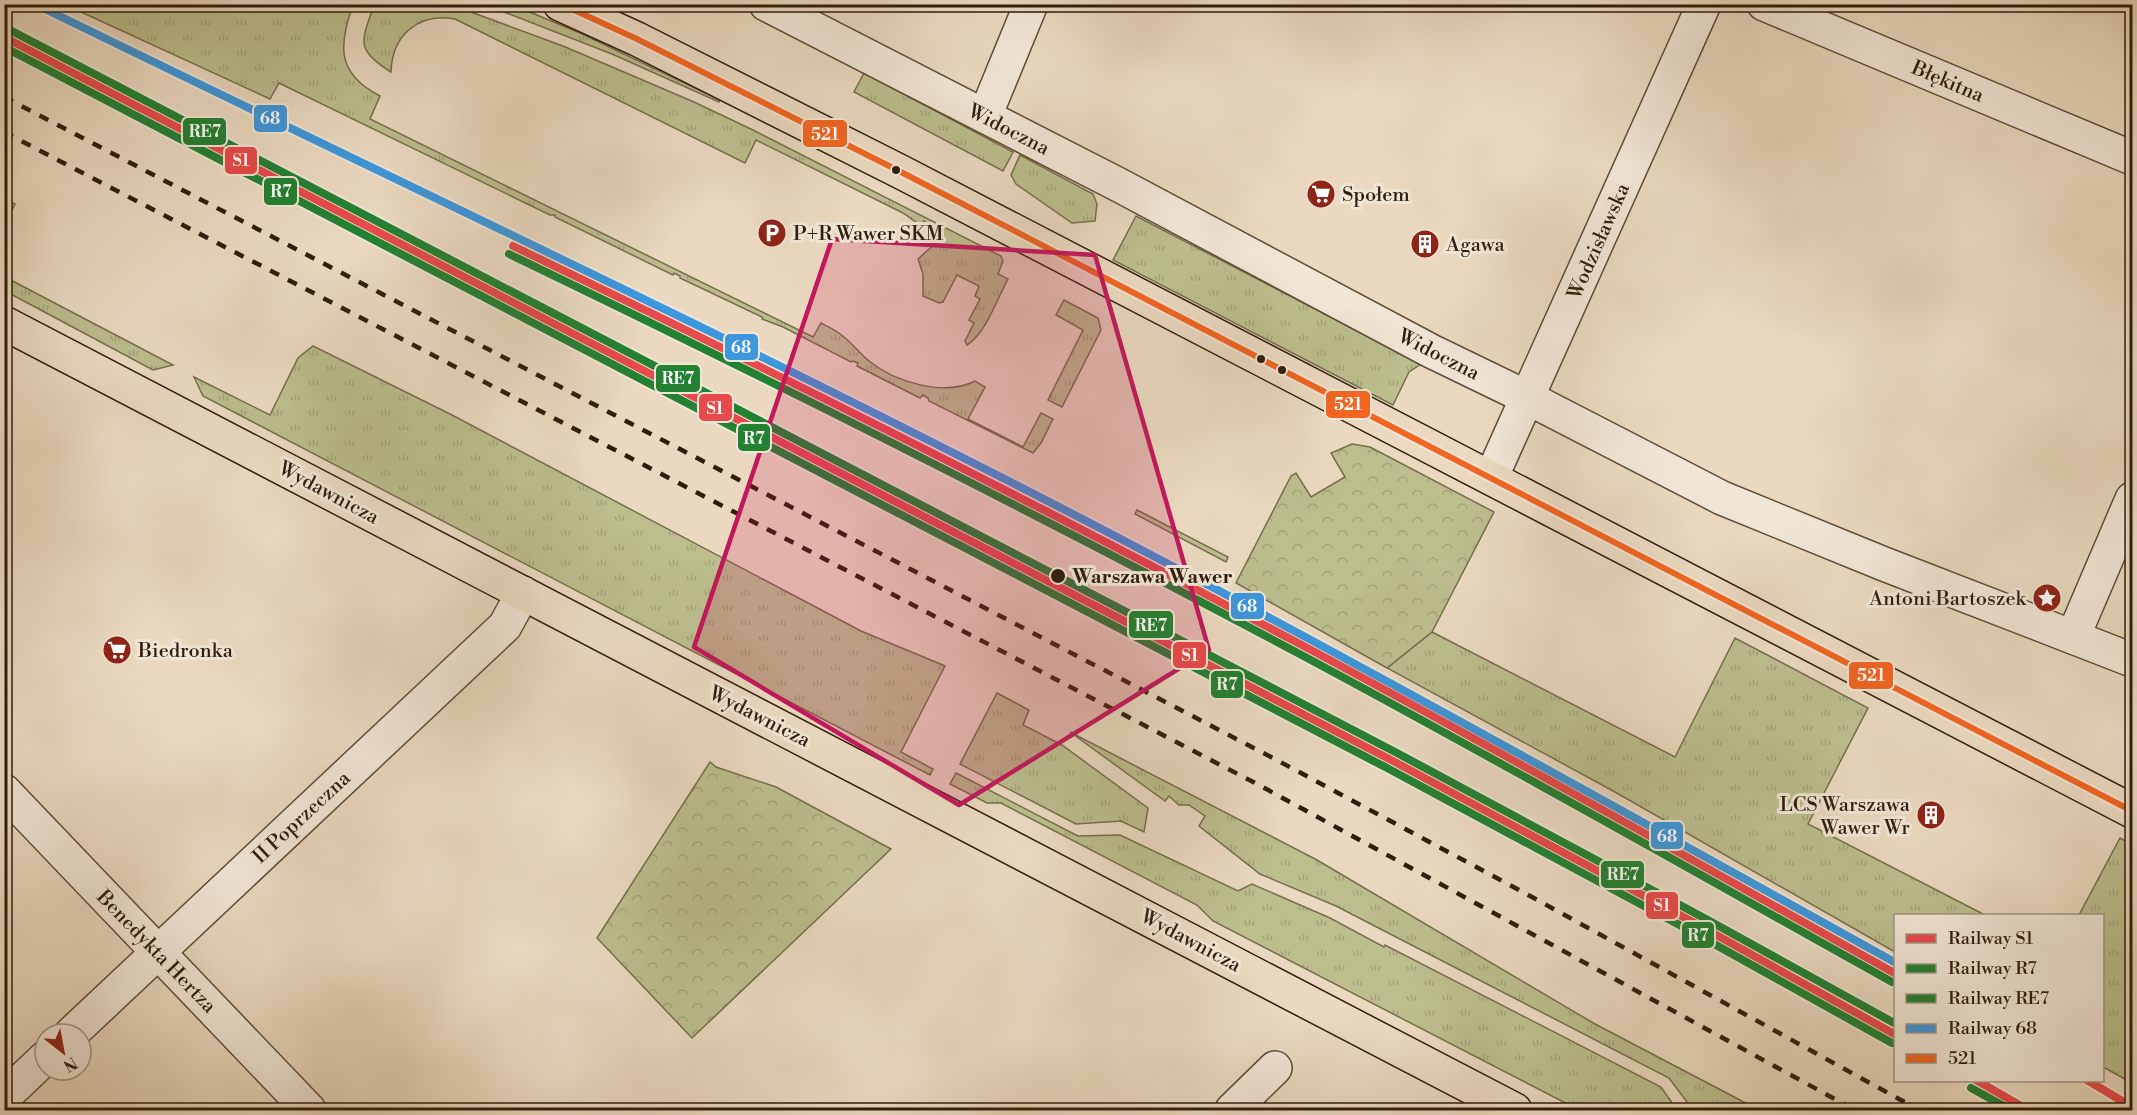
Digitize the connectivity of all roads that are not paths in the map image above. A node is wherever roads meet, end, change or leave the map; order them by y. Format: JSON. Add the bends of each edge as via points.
{"nodes":[{"id":1,"x":560,"y":4,"type":"edge"},
{"id":2,"x":766,"y":4,"type":"edge"},
{"id":3,"x":1031,"y":4,"type":"edge"},
{"id":4,"x":1704,"y":4,"type":"edge"},
{"id":5,"x":1764,"y":4,"type":"edge"},
{"id":6,"x":985,"y":116,"type":"junction"},
{"id":7,"x":2133,"y":158,"type":"edge"},
{"id":8,"x":4,"y":322,"type":"edge"},
{"id":9,"x":1528,"y":398,"type":"junction"},
{"id":10,"x":1491,"y":478,"type":"junction"},
{"id":11,"x":2133,"y":499,"type":"edge"},
{"id":12,"x":523,"y":593,"type":"junction"},
{"id":13,"x":2073,"y":637,"type":"junction"},
{"id":14,"x":2133,"y":660,"type":"edge"},
{"id":15,"x":4,"y":791,"type":"edge"},
{"id":16,"x":2096,"y":791,"type":"junction"},
{"id":17,"x":2133,"y":803,"type":"edge"},
{"id":18,"x":2133,"y":811,"type":"edge"},
{"id":19,"x":158,"y":952,"type":"junction"},
{"id":20,"x":84,"y":1022,"type":"edge"},
{"id":21,"x":1275,"y":1068,"type":"dead end"},
{"id":22,"x":33,"y":1070,"type":"edge"},
{"id":23,"x":4,"y":1097,"type":"edge"},
{"id":24,"x":309,"y":1110,"type":"edge"},
{"id":25,"x":1232,"y":1110,"type":"edge"},
{"id":26,"x":1515,"y":1110,"type":"edge"}],
"edges":[{"from":1,"to":10,"type":"main road","via":[[859,150]]},
{"from":2,"to":6,"type":"street","name":"Widoczna"},
{"from":3,"to":6,"type":"street"},
{"from":4,"to":9,"type":"street","name":"Wodzisławska"},
{"from":5,"to":7,"type":"street","name":"Błękitna"},
{"from":6,"to":9,"type":"street","name":"Widoczna"},
{"from":8,"to":12,"type":"main road","name":"Wydawnicza"},
{"from":9,"to":10,"type":"street","name":"Wodzisławska"},
{"from":9,"to":13,"type":"street","name":"Widoczna","via":[[1722,498]]},
{"from":10,"to":16,"type":"main road"},
{"from":11,"to":13,"type":"street"},
{"from":12,"to":19,"type":"street","name":"II Poprzeczna","via":[[505,626]]},
{"from":12,"to":26,"type":"main road","name":"Wydawnicza"},
{"from":13,"to":14,"type":"street","name":"Widoczna"},
{"from":15,"to":19,"type":"street","name":"Benedykta Hertza"},
{"from":16,"to":17,"type":"main road"},
{"from":16,"to":18,"type":"main road"},
{"from":19,"to":20,"type":"street","name":"II Poprzeczna"},
{"from":19,"to":24,"type":"street","name":"Benedykta Hertza"},
{"from":21,"to":25,"type":"street"},
{"from":22,"to":23,"type":"street"}]}
